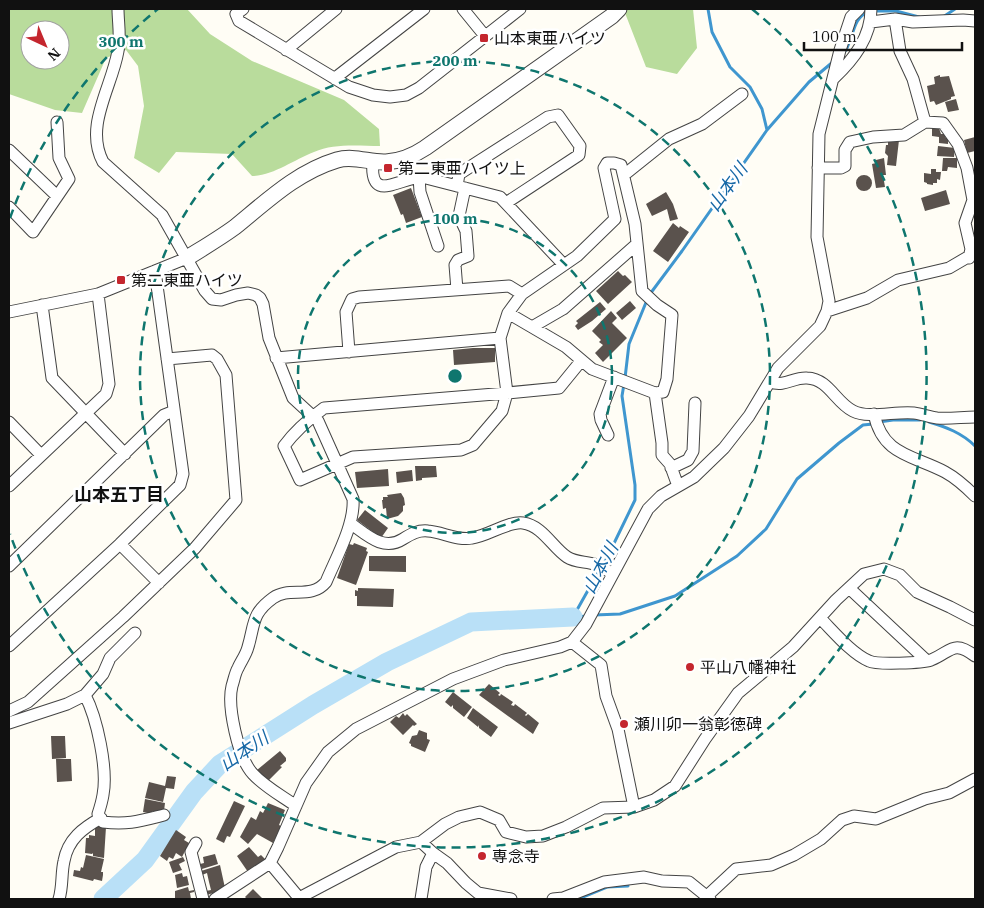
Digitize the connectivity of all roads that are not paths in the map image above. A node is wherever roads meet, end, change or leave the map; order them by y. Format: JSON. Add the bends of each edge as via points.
{"nodes":[{"id":1,"x":118,"y":9,"type":"edge"},
{"id":2,"x":243,"y":9,"type":"edge"},
{"id":3,"x":336,"y":9,"type":"edge"},
{"id":4,"x":424,"y":9,"type":"edge"},
{"id":5,"x":463,"y":9,"type":"edge"},
{"id":6,"x":520,"y":9,"type":"edge"},
{"id":7,"x":619,"y":9,"type":"edge"},
{"id":8,"x":859,"y":9,"type":"edge"},
{"id":9,"x":871,"y":9,"type":"edge"},
{"id":10,"x":895,"y":19,"type":"junction"},
{"id":11,"x":975,"y":21,"type":"edge"},
{"id":12,"x":871,"y":22,"type":"junction"},
{"id":13,"x":485,"y":36,"type":"junction"},
{"id":14,"x":286,"y":50,"type":"junction"},
{"id":15,"x":335,"y":79,"type":"junction"},
{"id":16,"x":833,"y":79,"type":"junction"},
{"id":17,"x":742,"y":94,"type":"dead end"},
{"id":18,"x":57,"y":122,"type":"dead end"},
{"id":19,"x":925,"y":122,"type":"junction"},
{"id":20,"x":9,"y":150,"type":"edge"},
{"id":21,"x":373,"y":160,"type":"junction"},
{"id":22,"x":818,"y":168,"type":"junction"},
{"id":23,"x":624,"y":175,"type":"junction"},
{"id":24,"x":419,"y":177,"type":"junction"},
{"id":25,"x":461,"y":187,"type":"junction"},
{"id":26,"x":57,"y":196,"type":"junction"},
{"id":27,"x":506,"y":203,"type":"junction"},
{"id":28,"x":9,"y":207,"type":"edge"},
{"id":29,"x":637,"y":244,"type":"junction"},
{"id":30,"x":438,"y":246,"type":"dead end"},
{"id":31,"x":187,"y":258,"type":"junction"},
{"id":32,"x":973,"y":258,"type":"edge"},
{"id":33,"x":564,"y":265,"type":"junction"},
{"id":34,"x":155,"y":271,"type":"junction"},
{"id":35,"x":457,"y":290,"type":"junction"},
{"id":36,"x":98,"y":294,"type":"junction"},
{"id":37,"x":522,"y":294,"type":"junction"},
{"id":38,"x":42,"y":305,"type":"junction"},
{"id":39,"x":827,"y":311,"type":"junction"},
{"id":40,"x":9,"y":312,"type":"edge"},
{"id":41,"x":508,"y":313,"type":"junction"},
{"id":42,"x":532,"y":327,"type":"junction"},
{"id":43,"x":500,"y":338,"type":"junction"},
{"id":44,"x":349,"y":352,"type":"junction"},
{"id":45,"x":276,"y":358,"type":"junction"},
{"id":46,"x":167,"y":359,"type":"junction"},
{"id":47,"x":582,"y":361,"type":"junction"},
{"id":48,"x":624,"y":381,"type":"junction"},
{"id":49,"x":770,"y":382,"type":"junction"},
{"id":50,"x":507,"y":393,"type":"junction"},
{"id":51,"x":654,"y":393,"type":"junction"},
{"id":52,"x":695,"y":403,"type":"dead end"},
{"id":53,"x":174,"y":411,"type":"junction"},
{"id":54,"x":86,"y":413,"type":"junction"},
{"id":55,"x":874,"y":414,"type":"junction"},
{"id":56,"x":312,"y":416,"type":"junction"},
{"id":57,"x":975,"y":417,"type":"edge"},
{"id":58,"x":9,"y":422,"type":"edge"},
{"id":59,"x":608,"y":435,"type":"dead end"},
{"id":60,"x":124,"y":454,"type":"junction"},
{"id":61,"x":41,"y":455,"type":"junction"},
{"id":62,"x":337,"y":463,"type":"junction"},
{"id":63,"x":671,"y":468,"type":"junction"},
{"id":64,"x":9,"y":486,"type":"edge"},
{"id":65,"x":678,"y":486,"type":"junction"},
{"id":66,"x":975,"y":496,"type":"edge"},
{"id":67,"x":350,"y":523,"type":"junction"},
{"id":68,"x":120,"y":544,"type":"junction"},
{"id":69,"x":9,"y":566,"type":"edge"},
{"id":70,"x":613,"y":574,"type":"junction"},
{"id":71,"x":158,"y":583,"type":"junction"},
{"id":72,"x":849,"y":588,"type":"junction"},
{"id":73,"x":820,"y":618,"type":"junction"},
{"id":74,"x":975,"y":620,"type":"edge"},
{"id":75,"x":135,"y":633,"type":"dead end"},
{"id":76,"x":572,"y":642,"type":"junction"},
{"id":77,"x":9,"y":646,"type":"edge"},
{"id":78,"x":975,"y":656,"type":"edge"},
{"id":79,"x":927,"y":661,"type":"junction"},
{"id":80,"x":85,"y":695,"type":"junction"},
{"id":81,"x":9,"y":711,"type":"edge"},
{"id":82,"x":9,"y":723,"type":"edge"},
{"id":83,"x":975,"y":779,"type":"edge"},
{"id":84,"x":296,"y":806,"type":"junction"},
{"id":85,"x":634,"y":807,"type":"junction"},
{"id":86,"x":164,"y":815,"type":"dead end"},
{"id":87,"x":101,"y":818,"type":"junction"},
{"id":88,"x":421,"y":842,"type":"junction"},
{"id":89,"x":196,"y":843,"type":"dead end"},
{"id":90,"x":433,"y":853,"type":"junction"},
{"id":91,"x":270,"y":863,"type":"junction"},
{"id":92,"x":299,"y":898,"type":"edge"},
{"id":93,"x":708,"y":898,"type":"edge"},
{"id":94,"x":59,"y":899,"type":"edge"},
{"id":95,"x":203,"y":899,"type":"edge"},
{"id":96,"x":215,"y":899,"type":"edge"},
{"id":97,"x":421,"y":899,"type":"edge"},
{"id":98,"x":511,"y":899,"type":"edge"},
{"id":99,"x":553,"y":899,"type":"edge"}],
"edges":[{"from":1,"to":31,"type":"street","via":[[119,50],[97,123],[98,153],[103,162],[162,215]]},
{"from":2,"to":14,"type":"street","via":[[236,14],[238,21]]},
{"from":3,"to":14,"type":"street"},
{"from":4,"to":15,"type":"street"},
{"from":5,"to":13,"type":"street"},
{"from":6,"to":13,"type":"street"},
{"from":7,"to":21,"type":"street","via":[[426,148],[408,158],[385,162]]},
{"from":8,"to":16,"type":"street","via":[[851,17]]},
{"from":9,"to":12,"type":"street"},
{"from":10,"to":11,"type":"street","via":[[913,22]]},
{"from":10,"to":12,"type":"street"},
{"from":10,"to":19,"type":"street","via":[[900,51],[913,79]]},
{"from":12,"to":16,"type":"street","via":[[859,50]]},
{"from":13,"to":15,"type":"street","via":[[406,95],[373,95]]},
{"from":14,"to":15,"type":"street"},
{"from":16,"to":22,"type":"street","via":[[819,134]]},
{"from":17,"to":23,"type":"street","via":[[702,124],[669,139]]},
{"from":18,"to":26,"type":"street","via":[[59,158],[69,179]]},
{"from":19,"to":22,"type":"street","via":[[904,136],[850,142],[845,150],[845,166]]},
{"from":19,"to":32,"type":"street","via":[[943,123],[958,144],[967,168],[973,200],[965,223]]},
{"from":20,"to":26,"type":"street"},
{"from":21,"to":24,"type":"street","via":[[374,182],[381,186]]},
{"from":21,"to":31,"type":"street","via":[[339,159],[313,169]]},
{"from":22,"to":39,"type":"street","via":[[817,237],[829,301]]},
{"from":23,"to":29,"type":"street"},
{"from":23,"to":33,"type":"street","via":[[621,165],[607,164],[604,168],[615,219],[578,256]]},
{"from":24,"to":25,"type":"street"},
{"from":24,"to":30,"type":"street","via":[[420,192]]},
{"from":25,"to":27,"type":"street","via":[[500,197]]},
{"from":25,"to":27,"type":"street","via":[[460,174],[548,117],[558,115],[580,146],[579,155]]},
{"from":25,"to":35,"type":"street","via":[[459,216],[466,231],[468,256],[455,265]]},
{"from":26,"to":28,"type":"street","via":[[34,232]]},
{"from":27,"to":33,"type":"street"},
{"from":29,"to":42,"type":"street","via":[[563,309]]},
{"from":29,"to":51,"type":"street","via":[[642,291],[672,315],[667,379],[663,392]]},
{"from":31,"to":34,"type":"street"},
{"from":31,"to":45,"type":"street","via":[[212,299],[248,293],[260,298]]},
{"from":32,"to":39,"type":"street","via":[[949,268],[898,280],[867,298]]},
{"from":33,"to":37,"type":"street"},
{"from":34,"to":36,"type":"street"},
{"from":34,"to":46,"type":"street"},
{"from":35,"to":37,"type":"street","via":[[509,286]]},
{"from":35,"to":44,"type":"street","via":[[352,299],[346,312]]},
{"from":36,"to":38,"type":"street"},
{"from":36,"to":54,"type":"street","via":[[109,384],[106,394]]},
{"from":37,"to":41,"type":"street"},
{"from":38,"to":40,"type":"street"},
{"from":38,"to":54,"type":"street","via":[[52,378]]},
{"from":39,"to":49,"type":"street","via":[[820,326],[778,368]]},
{"from":41,"to":42,"type":"street"},
{"from":41,"to":43,"type":"street"},
{"from":42,"to":47,"type":"street","via":[[566,347]]},
{"from":43,"to":44,"type":"street"},
{"from":43,"to":50,"type":"street"},
{"from":44,"to":45,"type":"street"},
{"from":45,"to":56,"type":"street","via":[[293,398]]},
{"from":46,"to":53,"type":"street"},
{"from":46,"to":71,"type":"street","via":[[212,356],[226,375],[236,500],[195,548]]},
{"from":47,"to":48,"type":"street","via":[[592,369]]},
{"from":47,"to":50,"type":"street","via":[[559,388]]},
{"from":48,"to":51,"type":"street"},
{"from":48,"to":59,"type":"street","via":[[600,414]]},
{"from":49,"to":55,"type":"street","via":[[779,385],[807,378],[822,382],[840,402],[854,411]]},
{"from":49,"to":65,"type":"street","via":[[724,448],[694,477]]},
{"from":50,"to":56,"type":"street","via":[[324,408]]},
{"from":50,"to":62,"type":"street","via":[[502,411],[473,445],[461,450],[353,457]]},
{"from":51,"to":63,"type":"street","via":[[662,455]]},
{"from":52,"to":63,"type":"street","via":[[693,451],[688,460]]},
{"from":53,"to":60,"type":"street","via":[[164,415]]},
{"from":53,"to":68,"type":"street","via":[[182,474],[180,485]]},
{"from":54,"to":60,"type":"street"},
{"from":54,"to":61,"type":"street"},
{"from":55,"to":57,"type":"street"},
{"from":55,"to":66,"type":"street","via":[[877,428],[892,448],[946,472]]},
{"from":56,"to":62,"type":"street","via":[[318,421]]},
{"from":56,"to":62,"type":"street","via":[[284,446],[300,480]]},
{"from":58,"to":61,"type":"street"},
{"from":60,"to":69,"type":"street"},
{"from":61,"to":64,"type":"street"},
{"from":62,"to":67,"type":"street","via":[[353,499]]},
{"from":63,"to":65,"type":"street"},
{"from":65,"to":70,"type":"street","via":[[648,509]]},
{"from":67,"to":70,"type":"street","via":[[377,542],[388,545],[418,531],[464,539],[520,522],[540,530],[568,558],[596,564]]},
{"from":67,"to":84,"type":"street","via":[[322,587],[315,591],[275,596],[261,609],[253,621],[248,648],[237,669],[230,697],[233,725],[251,772]]},
{"from":68,"to":71,"type":"street"},
{"from":68,"to":77,"type":"street"},
{"from":70,"to":76,"type":"street","via":[[586,624]]},
{"from":71,"to":81,"type":"street","via":[[28,702]]},
{"from":72,"to":73,"type":"street"},
{"from":72,"to":74,"type":"street","via":[[864,574],[884,568],[900,575],[917,592]]},
{"from":72,"to":79,"type":"street"},
{"from":73,"to":79,"type":"street","via":[[869,661],[881,664]]},
{"from":73,"to":85,"type":"street","via":[[793,647],[738,693],[675,786],[654,800]]},
{"from":75,"to":80,"type":"street","via":[[110,658],[103,674]]},
{"from":76,"to":84,"type":"street","via":[[504,660],[453,679],[356,729],[328,752],[306,783]]},
{"from":76,"to":85,"type":"street","via":[[601,665]]},
{"from":78,"to":79,"type":"street","via":[[965,648],[952,648]]},
{"from":80,"to":82,"type":"street"},
{"from":80,"to":87,"type":"street","via":[[97,729],[104,773],[104,794],[98,814]]},
{"from":83,"to":93,"type":"street","via":[[949,793],[876,819],[854,816],[842,820],[821,839],[794,856],[771,865],[736,868]]},
{"from":84,"to":91,"type":"street"},
{"from":85,"to":88,"type":"street","via":[[603,808],[543,836],[526,837],[506,832],[499,820],[480,812],[445,824]]},
{"from":86,"to":87,"type":"street","via":[[133,824],[103,822]]},
{"from":87,"to":94,"type":"street","via":[[86,826],[68,847]]},
{"from":88,"to":90,"type":"street"},
{"from":88,"to":92,"type":"street","via":[[396,847]]},
{"from":89,"to":95,"type":"street","via":[[191,852]]},
{"from":90,"to":97,"type":"street","via":[[426,867]]},
{"from":90,"to":98,"type":"street","via":[[478,893]]},
{"from":91,"to":92,"type":"street"},
{"from":91,"to":96,"type":"street"},
{"from":93,"to":99,"type":"street","via":[[689,882],[644,877],[604,882]]}]}
